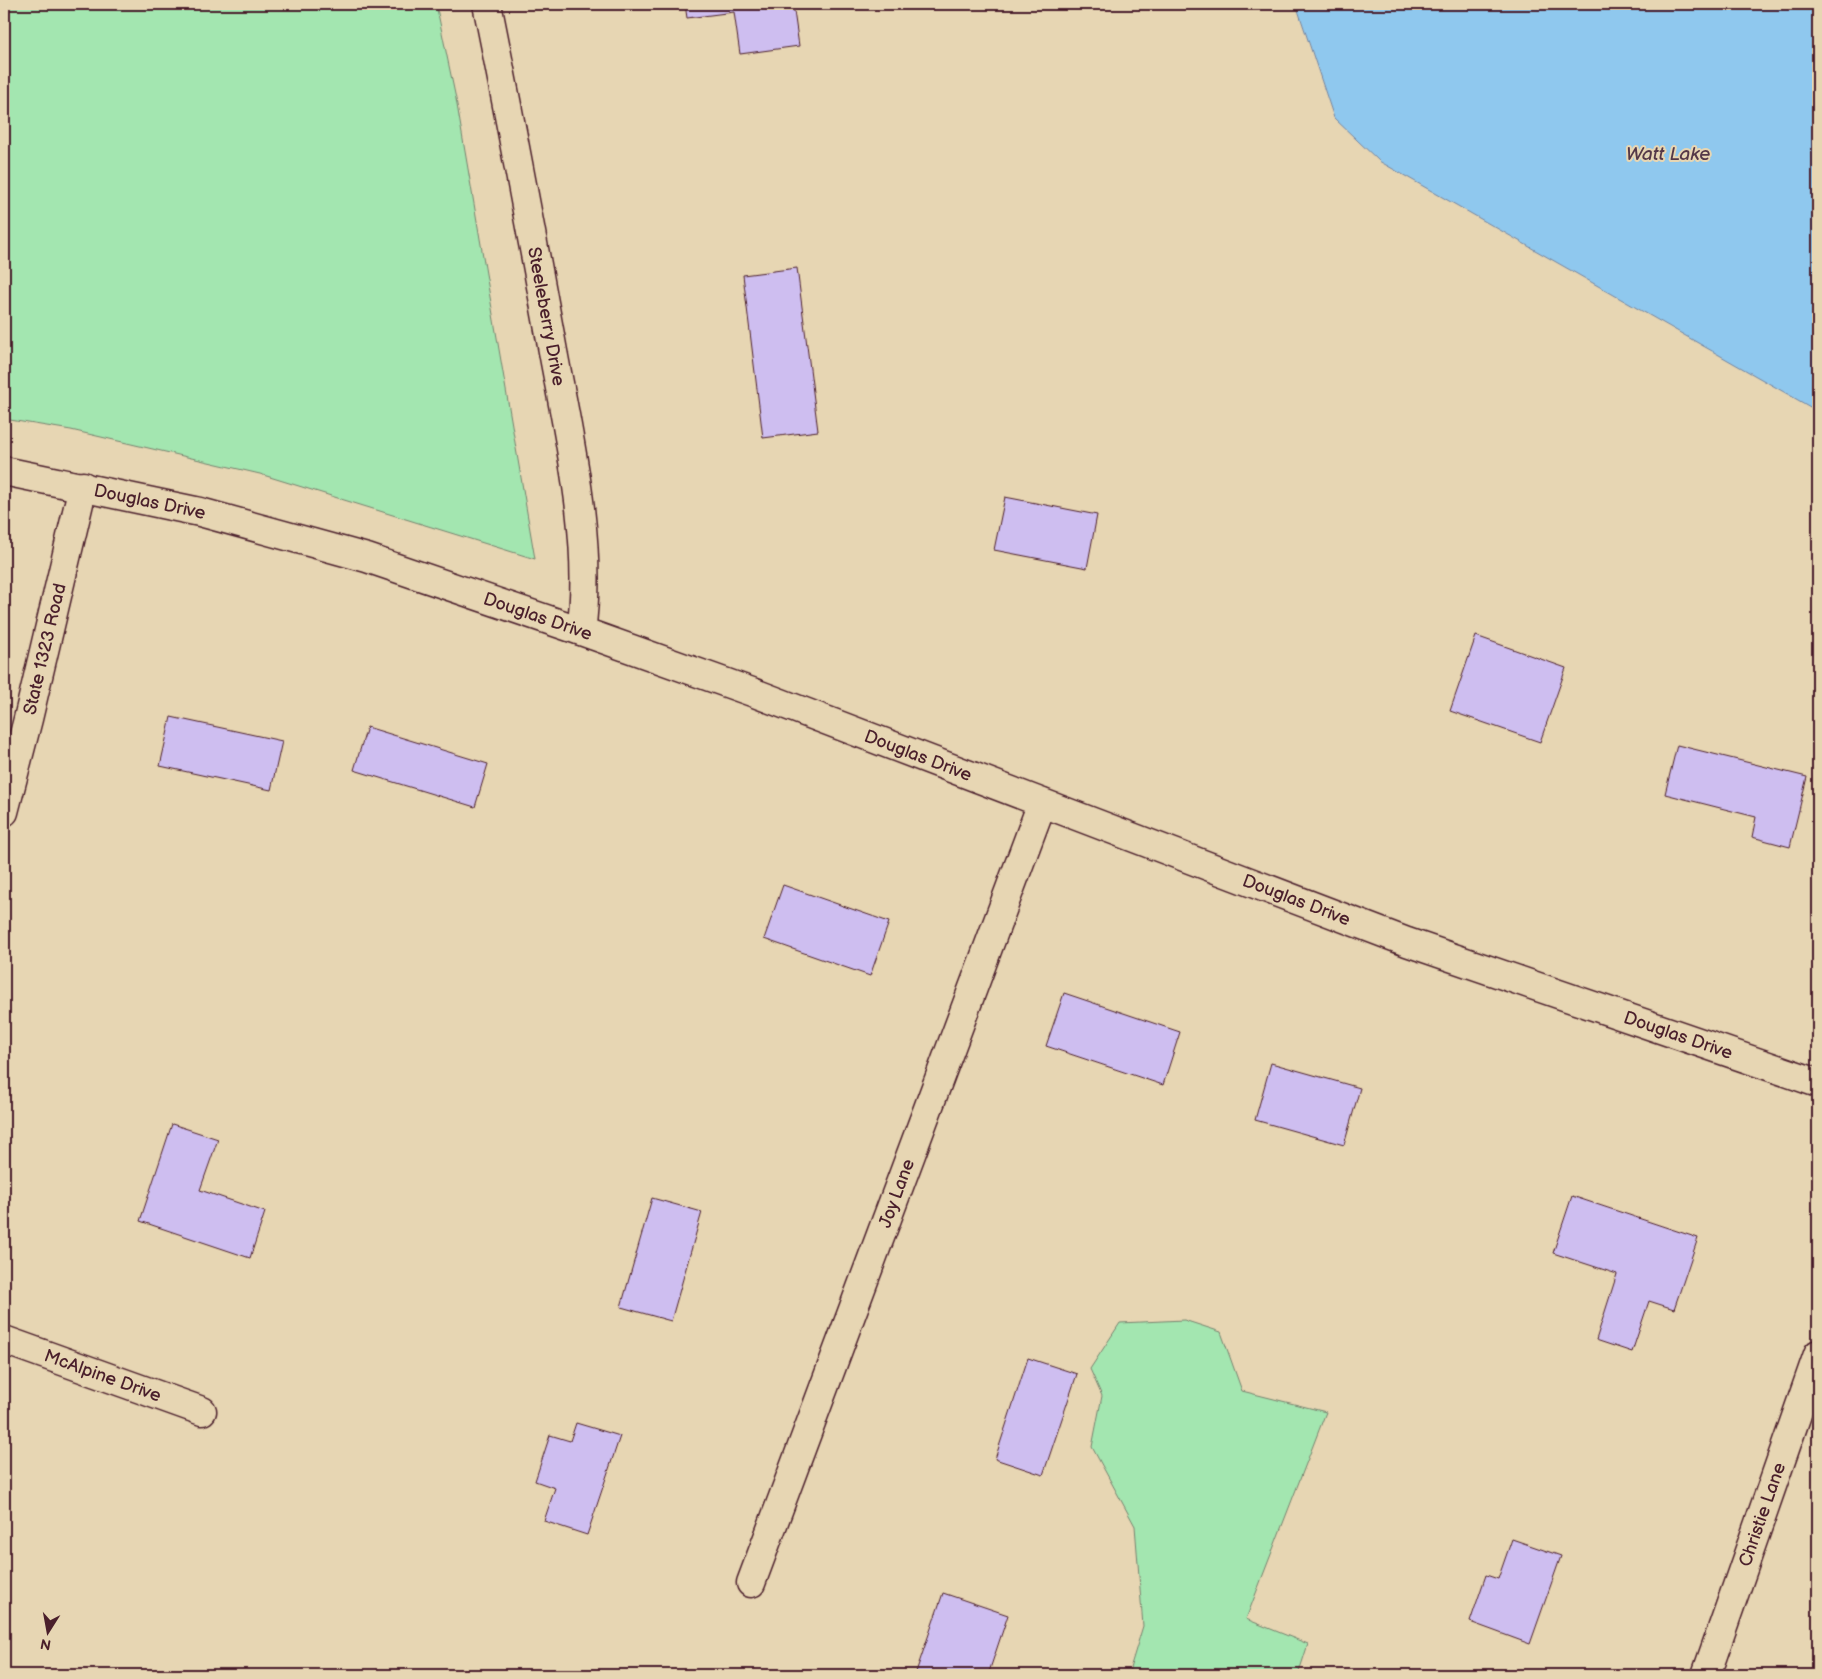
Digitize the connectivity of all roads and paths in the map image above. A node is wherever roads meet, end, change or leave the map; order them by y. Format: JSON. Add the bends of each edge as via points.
{"nodes":[{"id":1,"x":487,"y":4,"type":"edge"},
{"id":2,"x":4,"y":471,"type":"edge"},
{"id":3,"x":83,"y":486,"type":"junction"},
{"id":4,"x":581,"y":631,"type":"junction"},
{"id":5,"x":1042,"y":803,"type":"junction"},
{"id":6,"x":4,"y":812,"type":"edge"},
{"id":7,"x":1818,"y":1083,"type":"edge"},
{"id":8,"x":4,"y":1340,"type":"edge"},
{"id":9,"x":1818,"y":1354,"type":"edge"},
{"id":10,"x":202,"y":1411,"type":"dead end"},
{"id":11,"x":751,"y":1583,"type":"dead end"},
{"id":12,"x":1706,"y":1675,"type":"edge"}],
"edges":[{"from":1,"to":4,"type":"street","name":"Steeleberry Drive","via":[[580,511],[586,599]]},
{"from":2,"to":3,"type":"street","name":"Douglas Drive"},
{"from":3,"to":4,"type":"street","name":"Douglas Drive","via":[[200,512],[366,558]]},
{"from":3,"to":6,"type":"street","name":"State 1323 Road"},
{"from":4,"to":5,"type":"street","name":"Douglas Drive"},
{"from":5,"to":7,"type":"street","name":"Douglas Drive","via":[[1407,942]]},
{"from":5,"to":11,"type":"street","name":"Joy Lane"},
{"from":8,"to":10,"type":"street","name":"McAlpine Drive"},
{"from":9,"to":12,"type":"street","name":"Christie Lane"}]}
